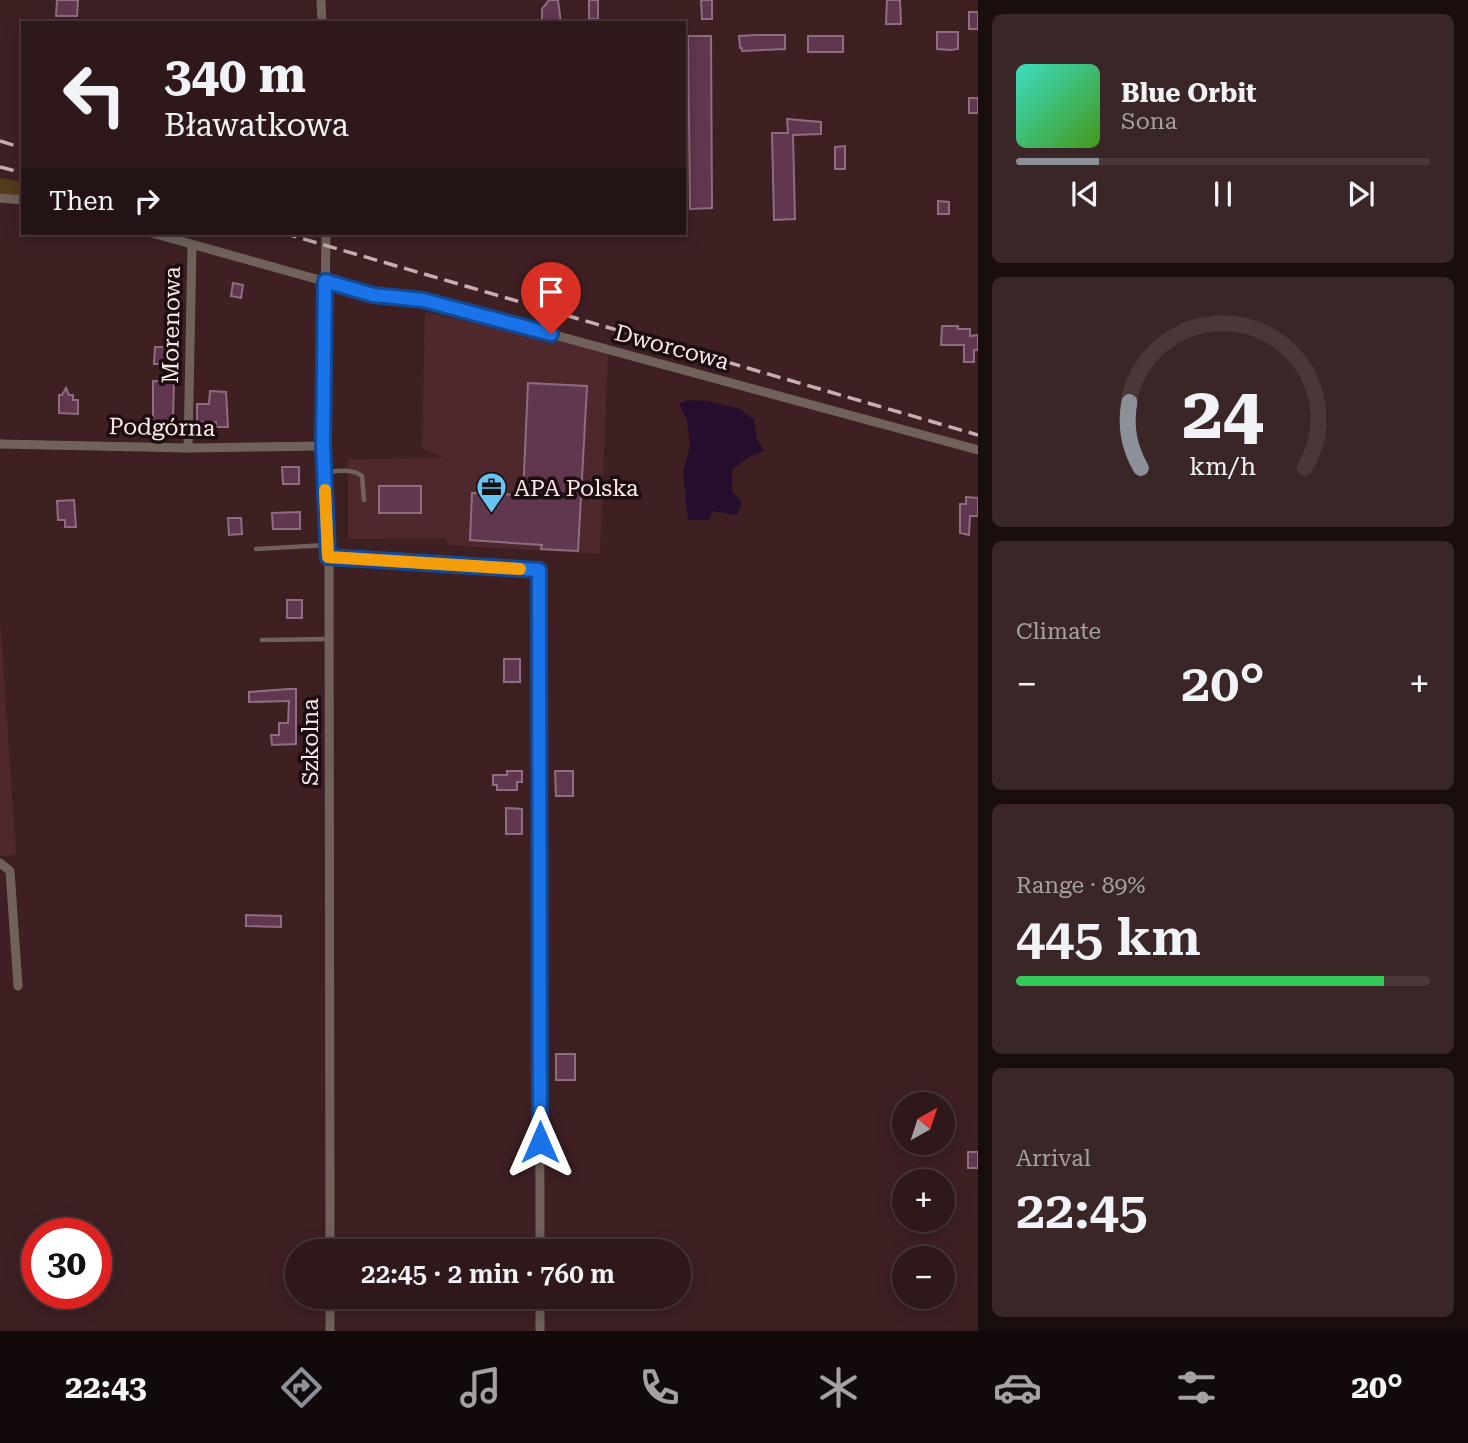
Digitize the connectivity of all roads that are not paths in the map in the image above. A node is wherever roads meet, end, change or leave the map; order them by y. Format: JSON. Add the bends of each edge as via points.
{"nodes":[{"id":1,"x":321,"y":0,"type":"edge"},
{"id":2,"x":321,"y":21,"type":"edge"},
{"id":3,"x":0,"y":198,"type":"edge"},
{"id":4,"x":21,"y":200,"type":"edge"},
{"id":5,"x":159,"y":235,"type":"edge"},
{"id":6,"x":326,"y":235,"type":"edge"},
{"id":7,"x":192,"y":244,"type":"junction"},
{"id":8,"x":325,"y":281,"type":"junction"},
{"id":9,"x":0,"y":444,"type":"edge"},
{"id":10,"x":323,"y":446,"type":"junction"},
{"id":11,"x":188,"y":448,"type":"junction"},
{"id":12,"x":978,"y":450,"type":"edge"},
{"id":13,"x":324,"y":472,"type":"junction"},
{"id":14,"x":364,"y":500,"type":"dead end"},
{"id":15,"x":328,"y":545,"type":"junction"},
{"id":16,"x":256,"y":549,"type":"dead end"},
{"id":17,"x":328,"y":557,"type":"junction"},
{"id":18,"x":329,"y":639,"type":"junction"},
{"id":19,"x":262,"y":640,"type":"dead end"},
{"id":20,"x":0,"y":863,"type":"edge"},
{"id":21,"x":18,"y":986,"type":"dead end"},
{"id":22,"x":330,"y":1239,"type":"edge"},
{"id":23,"x":540,"y":1239,"type":"edge"},
{"id":24,"x":330,"y":1309,"type":"edge"},
{"id":25,"x":540,"y":1309,"type":"edge"},
{"id":26,"x":330,"y":1331,"type":"edge"},
{"id":27,"x":540,"y":1331,"type":"edge"}],
"edges":[{"from":1,"to":2,"type":"street"},
{"from":3,"to":4,"type":"street"},
{"from":5,"to":7,"type":"street","name":"Dworcowa"},
{"from":6,"to":8,"type":"street","name":"Szkolna"},
{"from":7,"to":8,"type":"street","name":"Dworcowa"},
{"from":7,"to":11,"type":"street","name":"Morenowa"},
{"from":8,"to":10,"type":"street","name":"Szkolna"},
{"from":8,"to":12,"type":"street","name":"Dworcowa","via":[[373,295],[444,305]]},
{"from":9,"to":11,"type":"street","name":"Podgórna"},
{"from":10,"to":11,"type":"street","name":"Podgórna"},
{"from":10,"to":13,"type":"street","name":"Szkolna"},
{"from":13,"to":14,"type":"lane","via":[[357,472],[362,477]]},
{"from":13,"to":15,"type":"street","name":"Szkolna"},
{"from":15,"to":16,"type":"lane"},
{"from":15,"to":17,"type":"street","name":"Szkolna"},
{"from":17,"to":18,"type":"street","name":"Szkolna"},
{"from":17,"to":23,"type":"street","via":[[539,570]]},
{"from":18,"to":19,"type":"lane"},
{"from":18,"to":22,"type":"street","name":"Szkolna"},
{"from":20,"to":21,"type":"street","via":[[10,871]]},
{"from":24,"to":26,"type":"street"},
{"from":25,"to":27,"type":"street"}]}
